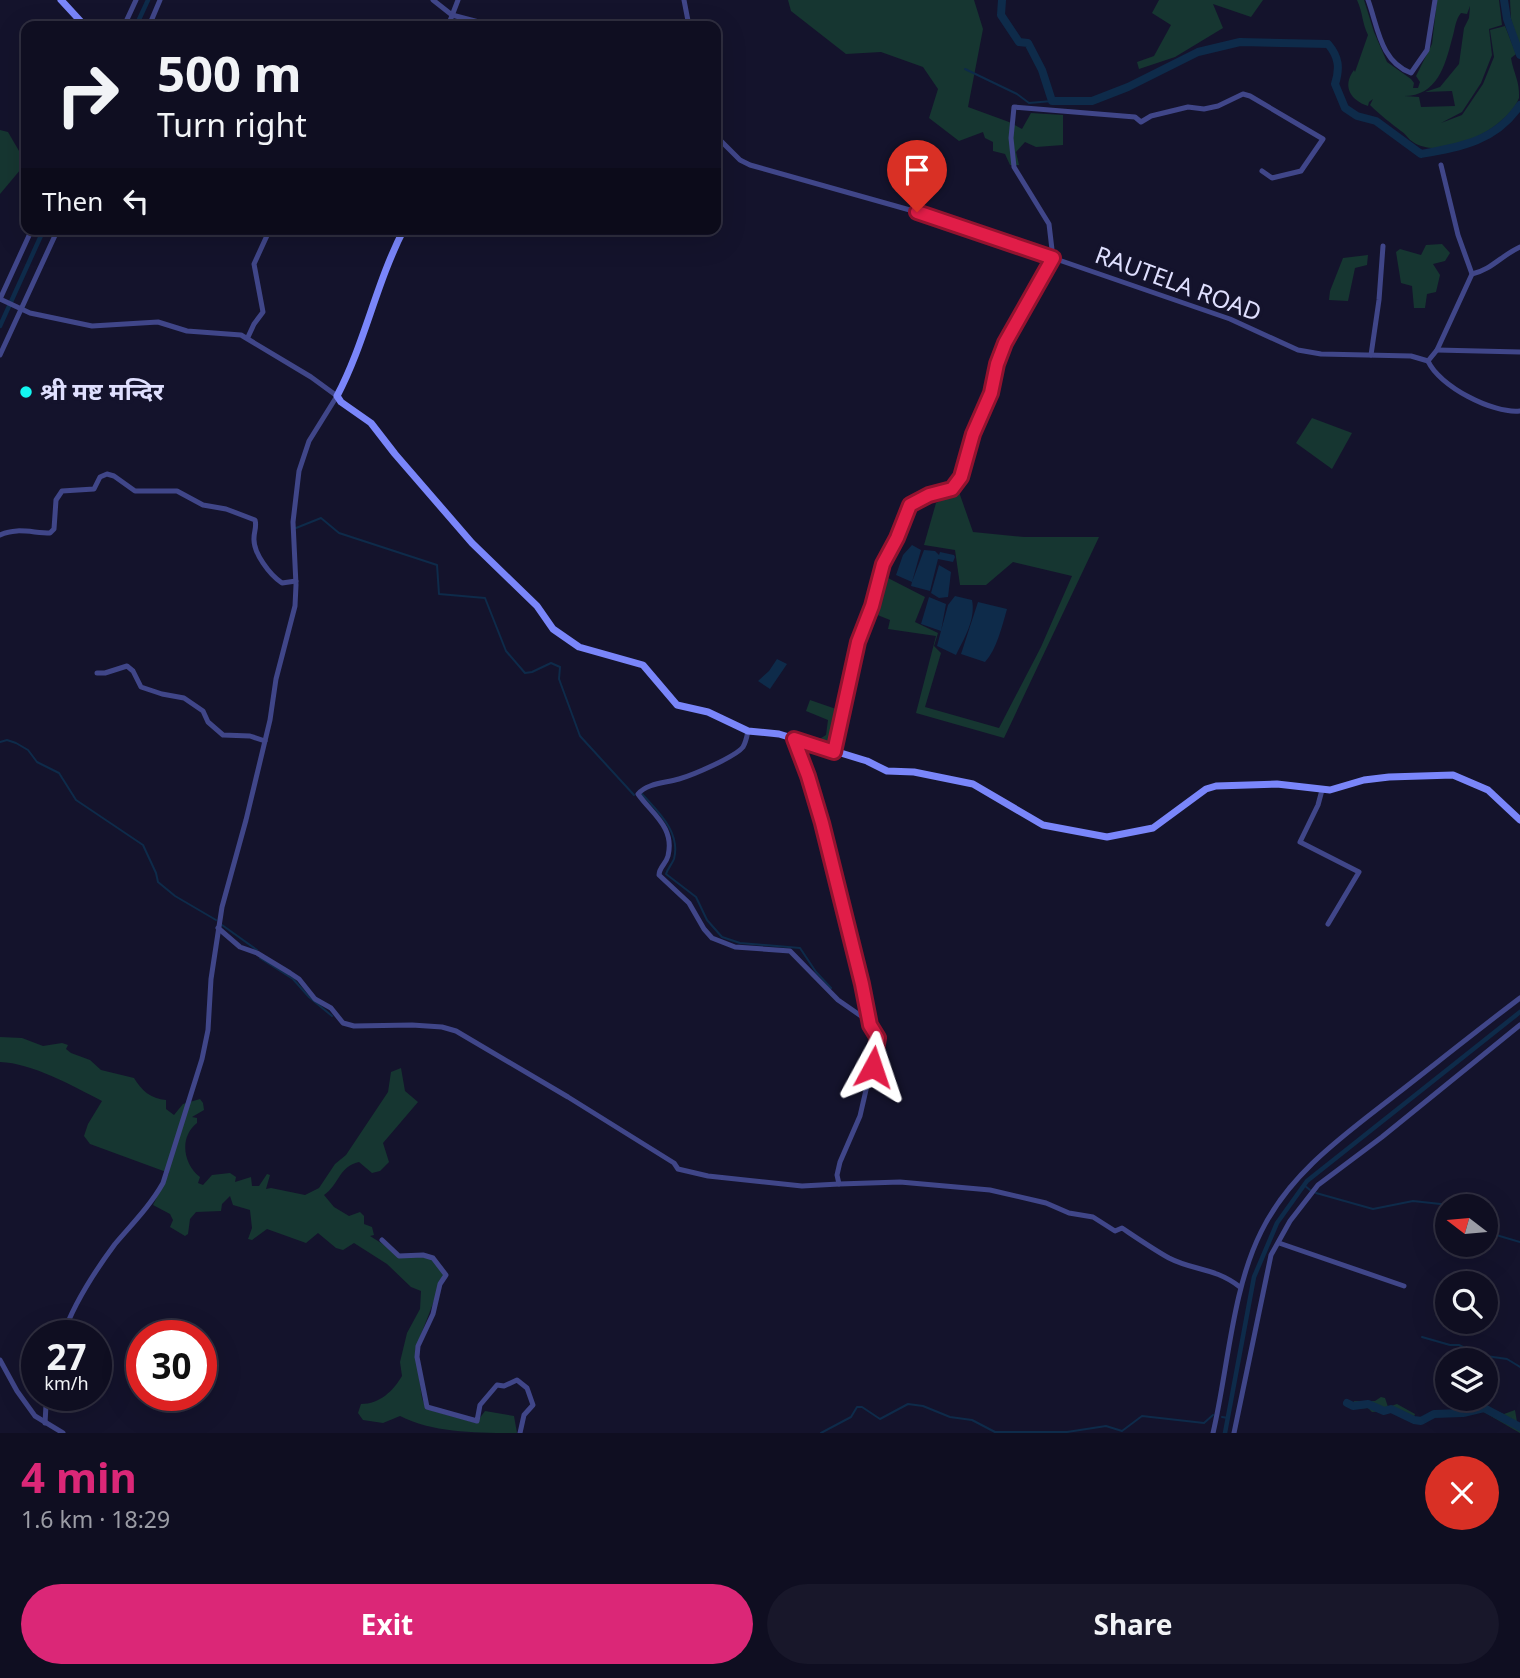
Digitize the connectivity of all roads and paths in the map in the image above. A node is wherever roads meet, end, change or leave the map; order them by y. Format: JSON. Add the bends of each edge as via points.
{"nodes":[{"id":1,"x":61,"y":0,"type":"edge"},
{"id":2,"x":136,"y":0,"type":"edge"},
{"id":3,"x":160,"y":0,"type":"edge"},
{"id":4,"x":433,"y":0,"type":"edge"},
{"id":5,"x":458,"y":0,"type":"edge"},
{"id":6,"x":684,"y":0,"type":"edge"},
{"id":7,"x":1368,"y":0,"type":"edge"},
{"id":8,"x":1435,"y":0,"type":"edge"},
{"id":9,"x":452,"y":15,"type":"junction"},
{"id":10,"x":80,"y":21,"type":"edge"},
{"id":11,"x":126,"y":21,"type":"edge"},
{"id":12,"x":151,"y":21,"type":"edge"},
{"id":13,"x":450,"y":21,"type":"edge"},
{"id":14,"x":475,"y":21,"type":"edge"},
{"id":15,"x":688,"y":21,"type":"edge"},
{"id":16,"x":721,"y":141,"type":"edge"},
{"id":17,"x":1441,"y":165,"type":"dead end"},
{"id":18,"x":1262,"y":171,"type":"dead end"},
{"id":19,"x":29,"y":235,"type":"edge"},
{"id":20,"x":55,"y":235,"type":"edge"},
{"id":21,"x":267,"y":235,"type":"edge"},
{"id":22,"x":402,"y":235,"type":"edge"},
{"id":23,"x":1383,"y":246,"type":"dead end"},
{"id":24,"x":1520,"y":247,"type":"edge"},
{"id":25,"x":1053,"y":258,"type":"junction"},
{"id":26,"x":1472,"y":274,"type":"junction"},
{"id":27,"x":1,"y":300,"type":"edge"},
{"id":28,"x":20,"y":308,"type":"junction"},
{"id":29,"x":248,"y":337,"type":"junction"},
{"id":30,"x":1437,"y":350,"type":"junction"},
{"id":31,"x":1520,"y":352,"type":"edge"},
{"id":32,"x":0,"y":355,"type":"edge"},
{"id":33,"x":1371,"y":355,"type":"junction"},
{"id":34,"x":1428,"y":361,"type":"junction"},
{"id":35,"x":337,"y":396,"type":"junction"},
{"id":36,"x":1520,"y":411,"type":"edge"},
{"id":37,"x":0,"y":535,"type":"edge"},
{"id":38,"x":296,"y":582,"type":"junction"},
{"id":39,"x":97,"y":673,"type":"dead end"},
{"id":40,"x":748,"y":731,"type":"junction"},
{"id":41,"x":794,"y":739,"type":"junction"},
{"id":42,"x":265,"y":741,"type":"junction"},
{"id":43,"x":834,"y":752,"type":"junction"},
{"id":44,"x":1322,"y":790,"type":"junction"},
{"id":45,"x":1520,"y":820,"type":"edge"},
{"id":46,"x":1328,"y":924,"type":"dead end"},
{"id":47,"x":218,"y":928,"type":"junction"},
{"id":48,"x":1520,"y":998,"type":"edge"},
{"id":49,"x":870,"y":1025,"type":"junction"},
{"id":50,"x":1520,"y":1025,"type":"edge"},
{"id":51,"x":839,"y":1184,"type":"junction"},
{"id":52,"x":382,"y":1240,"type":"dead end"},
{"id":53,"x":1279,"y":1242,"type":"junction"},
{"id":54,"x":1404,"y":1286,"type":"dead end"},
{"id":55,"x":1240,"y":1287,"type":"junction"},
{"id":56,"x":70,"y":1320,"type":"edge"},
{"id":57,"x":0,"y":1360,"type":"edge"},
{"id":58,"x":46,"y":1411,"type":"edge"},
{"id":59,"x":45,"y":1423,"type":"junction"},
{"id":60,"x":63,"y":1433,"type":"edge"},
{"id":61,"x":520,"y":1433,"type":"edge"},
{"id":62,"x":1213,"y":1433,"type":"edge"},
{"id":63,"x":1234,"y":1433,"type":"edge"}],
"edges":[{"from":1,"to":10,"type":"street"},
{"from":2,"to":11,"type":"street"},
{"from":3,"to":12,"type":"street"},
{"from":4,"to":9,"type":"street"},
{"from":5,"to":9,"type":"street"},
{"from":6,"to":15,"type":"street"},
{"from":7,"to":8,"type":"street","via":[[1387,55],[1411,73],[1427,50]]},
{"from":9,"to":13,"type":"street"},
{"from":9,"to":14,"type":"street"},
{"from":16,"to":25,"type":"street","name":"RAUTELA ROAD","via":[[750,164],[917,212]]},
{"from":17,"to":26,"type":"street"},
{"from":18,"to":25,"type":"street","via":[[1272,178],[1301,171],[1323,139],[1243,94],[1218,106],[1188,107],[1141,121],[1014,107],[1014,167],[1049,224]]},
{"from":19,"to":27,"type":"street"},
{"from":20,"to":28,"type":"street"},
{"from":21,"to":29,"type":"street","via":[[254,264],[263,312]]},
{"from":22,"to":35,"type":"street"},
{"from":23,"to":33,"type":"street"},
{"from":24,"to":26,"type":"street","via":[[1487,271]]},
{"from":25,"to":33,"type":"street","name":"RAUTELA ROAD","via":[[1230,319],[1298,350]]},
{"from":25,"to":43,"type":"street","via":[[1005,343],[961,477],[952,489],[910,505],[883,564],[858,642]]},
{"from":26,"to":30,"type":"street"},
{"from":27,"to":28,"type":"street"},
{"from":28,"to":29,"type":"street","via":[[92,326],[158,322],[187,331]]},
{"from":28,"to":32,"type":"street"},
{"from":29,"to":35,"type":"street"},
{"from":30,"to":31,"type":"street"},
{"from":30,"to":34,"type":"street"},
{"from":33,"to":34,"type":"street","name":"RAUTELA ROAD"},
{"from":34,"to":36,"type":"street","via":[[1441,378],[1464,394],[1509,412]]},
{"from":35,"to":38,"type":"street","via":[[309,441],[299,471],[293,522]]},
{"from":35,"to":40,"type":"street","via":[[371,423],[472,543],[537,606],[553,629],[579,648],[643,665],[677,705],[708,712]]},
{"from":37,"to":38,"type":"street","via":[[22,530],[50,533],[62,491],[93,489],[107,474],[135,491],[177,491],[203,505],[256,520],[255,549],[282,583]]},
{"from":38,"to":42,"type":"street","via":[[295,606]]},
{"from":39,"to":42,"type":"street","via":[[127,666],[141,687],[184,698],[203,711],[223,735]]},
{"from":40,"to":41,"type":"street"},
{"from":40,"to":49,"type":"street","via":[[740,750],[705,769],[639,791],[666,827],[668,858],[659,875],[689,902],[712,938],[735,947],[790,951]]},
{"from":41,"to":43,"type":"street"},
{"from":41,"to":49,"type":"street","via":[[822,823]]},
{"from":42,"to":47,"type":"street"},
{"from":43,"to":44,"type":"street","via":[[887,771],[973,785],[1043,825],[1107,837],[1153,828],[1216,786],[1277,784]]},
{"from":44,"to":45,"type":"street","via":[[1389,777],[1452,775],[1488,790]]},
{"from":44,"to":46,"type":"street","via":[[1300,842],[1359,872]]},
{"from":47,"to":51,"type":"street","via":[[240,947],[299,979],[343,1023],[456,1031],[678,1169],[802,1186]]},
{"from":47,"to":56,"type":"street","via":[[202,1059],[163,1183],[93,1275]]},
{"from":48,"to":55,"type":"street","via":[[1307,1168],[1261,1232]]},
{"from":49,"to":51,"type":"street","via":[[878,1038],[876,1053],[860,1116],[840,1162]]},
{"from":50,"to":53,"type":"street","via":[[1318,1185]]},
{"from":51,"to":55,"type":"street","via":[[901,1182],[990,1190],[1046,1203],[1093,1217],[1115,1231],[1122,1228],[1170,1259],[1210,1270]]},
{"from":52,"to":61,"type":"street","via":[[400,1256],[433,1258],[446,1275],[418,1346],[427,1407],[477,1421],[480,1405],[497,1385],[517,1380],[527,1388],[533,1405],[524,1415]]},
{"from":53,"to":54,"type":"street"},
{"from":53,"to":63,"type":"street","via":[[1271,1255]]},
{"from":55,"to":62,"type":"street"},
{"from":57,"to":59,"type":"street","via":[[26,1405]]},
{"from":58,"to":59,"type":"street"},
{"from":59,"to":60,"type":"street"}]}
